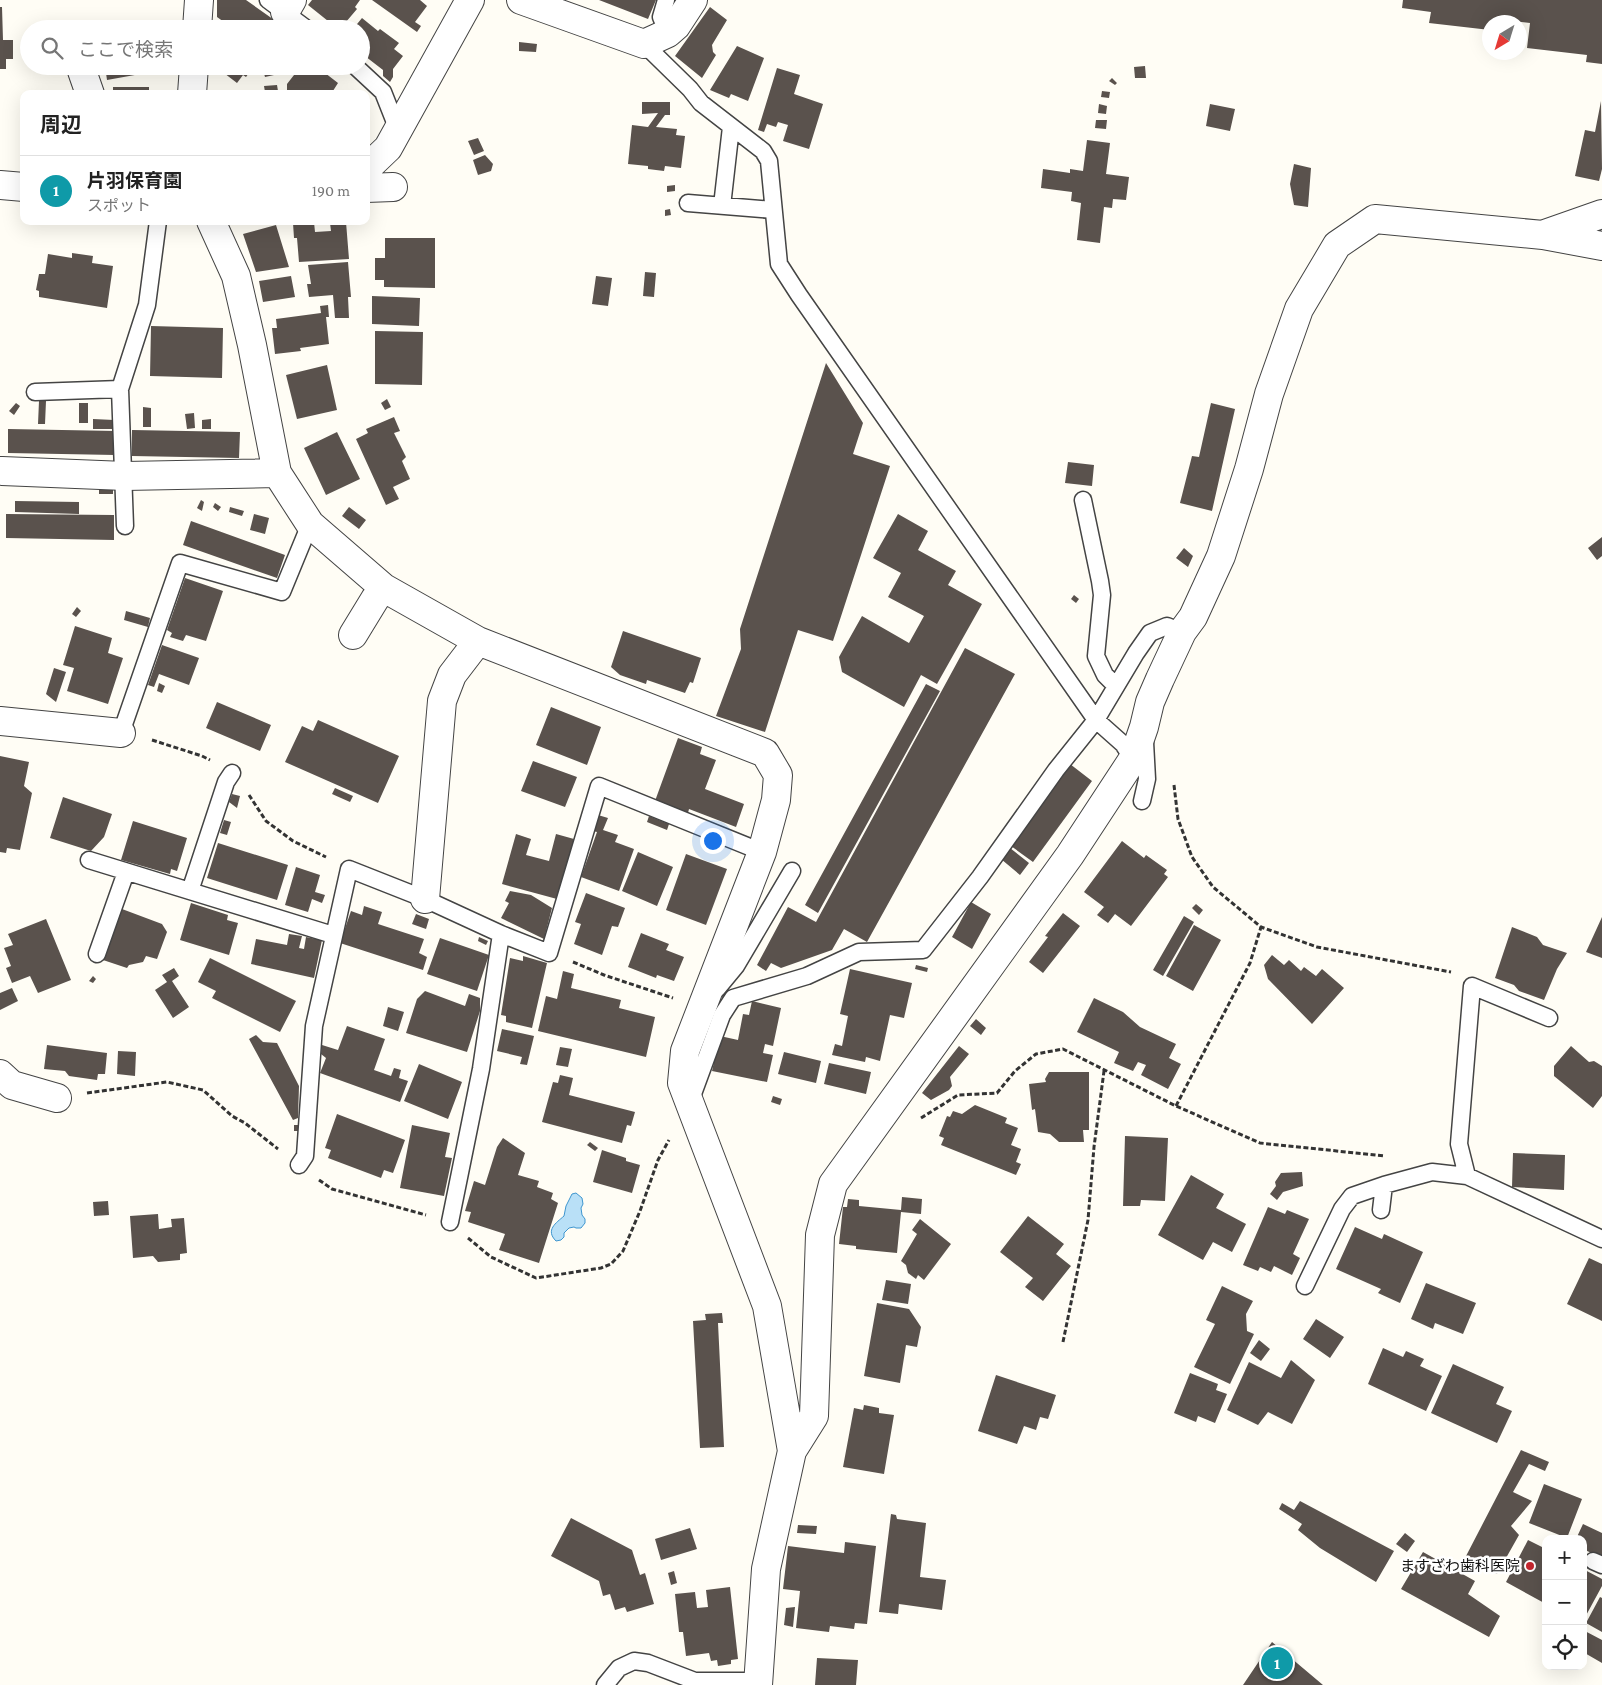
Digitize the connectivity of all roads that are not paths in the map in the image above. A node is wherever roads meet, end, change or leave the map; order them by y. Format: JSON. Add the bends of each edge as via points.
{"nodes":[{"id":1,"x":198,"y":0,"type":"edge"},
{"id":2,"x":470,"y":0,"type":"edge"},
{"id":3,"x":521,"y":0,"type":"edge"},
{"id":4,"x":666,"y":0,"type":"edge"},
{"id":5,"x":693,"y":0,"type":"edge"},
{"id":6,"x":282,"y":4,"type":"edge"},
{"id":7,"x":197,"y":20,"type":"edge"},
{"id":8,"x":298,"y":20,"type":"edge"},
{"id":9,"x":656,"y":38,"type":"junction"},
{"id":10,"x":193,"y":75,"type":"edge"},
{"id":11,"x":365,"y":75,"type":"edge"},
{"id":12,"x":192,"y":90,"type":"edge"},
{"id":13,"x":731,"y":127,"type":"junction"},
{"id":14,"x":398,"y":130,"type":"junction"},
{"id":15,"x":370,"y":165,"type":"edge"},
{"id":16,"x":0,"y":185,"type":"edge"},
{"id":17,"x":20,"y":187,"type":"edge"},
{"id":18,"x":393,"y":187,"type":"dead end"},
{"id":19,"x":370,"y":188,"type":"edge"},
{"id":20,"x":688,"y":203,"type":"dead end"},
{"id":21,"x":722,"y":206,"type":"junction"},
{"id":22,"x":773,"y":210,"type":"junction"},
{"id":23,"x":1602,"y":214,"type":"edge"},
{"id":24,"x":157,"y":225,"type":"edge"},
{"id":25,"x":213,"y":225,"type":"edge"},
{"id":26,"x":1543,"y":235,"type":"junction"},
{"id":27,"x":1602,"y":246,"type":"edge"},
{"id":28,"x":120,"y":389,"type":"junction"},
{"id":29,"x":35,"y":392,"type":"dead end"},
{"id":30,"x":2,"y":471,"type":"dead end"},
{"id":31,"x":277,"y":473,"type":"junction"},
{"id":32,"x":124,"y":476,"type":"junction"},
{"id":33,"x":1083,"y":500,"type":"dead end"},
{"id":34,"x":310,"y":524,"type":"junction"},
{"id":35,"x":125,"y":526,"type":"dead end"},
{"id":36,"x":384,"y":588,"type":"junction"},
{"id":37,"x":1182,"y":632,"type":"junction"},
{"id":38,"x":352,"y":635,"type":"dead end"},
{"id":39,"x":478,"y":641,"type":"junction"},
{"id":40,"x":1116,"y":686,"type":"junction"},
{"id":41,"x":1096,"y":720,"type":"junction"},
{"id":42,"x":0,"y":721,"type":"edge"},
{"id":43,"x":1144,"y":727,"type":"junction"},
{"id":44,"x":121,"y":732,"type":"joint"},
{"id":45,"x":1133,"y":759,"type":"junction"},
{"id":46,"x":232,"y":773,"type":"dead end"},
{"id":47,"x":1142,"y":801,"type":"dead end"},
{"id":48,"x":762,"y":852,"type":"junction"},
{"id":49,"x":89,"y":860,"type":"dead end"},
{"id":50,"x":792,"y":871,"type":"dead end"},
{"id":51,"x":126,"y":872,"type":"junction"},
{"id":52,"x":190,"y":891,"type":"junction"},
{"id":53,"x":425,"y":899,"type":"junction"},
{"id":54,"x":501,"y":934,"type":"junction"},
{"id":55,"x":333,"y":935,"type":"junction"},
{"id":56,"x":97,"y":954,"type":"dead end"},
{"id":57,"x":702,"y":1008,"type":"junction"},
{"id":58,"x":1548,"y":1018,"type":"dead end"},
{"id":59,"x":0,"y":1074,"type":"edge"},
{"id":60,"x":57,"y":1098,"type":"road end"},
{"id":61,"x":690,"y":1102,"type":"junction"},
{"id":62,"x":299,"y":1165,"type":"road end"},
{"id":63,"x":1467,"y":1176,"type":"junction"},
{"id":64,"x":1384,"y":1185,"type":"junction"},
{"id":65,"x":1381,"y":1210,"type":"dead end"},
{"id":66,"x":450,"y":1222,"type":"road end"},
{"id":67,"x":1602,"y":1239,"type":"edge"},
{"id":68,"x":1304,"y":1286,"type":"dead end"},
{"id":69,"x":792,"y":1451,"type":"junction"},
{"id":70,"x":758,"y":1683,"type":"edge"},
{"id":71,"x":605,"y":1685,"type":"edge"}],
"edges":[{"from":1,"to":7,"type":"street"},
{"from":2,"to":14,"type":"street"},
{"from":3,"to":9,"type":"street"},
{"from":4,"to":9,"type":"lane"},
{"from":5,"to":9,"type":"street","via":[[676,26]]},
{"from":6,"to":8,"type":"lane"},
{"from":9,"to":13,"type":"lane","via":[[701,103]]},
{"from":10,"to":12,"type":"street"},
{"from":11,"to":14,"type":"lane","via":[[383,92]]},
{"from":13,"to":21,"type":"lane"},
{"from":13,"to":22,"type":"lane","via":[[763,151],[769,161]]},
{"from":14,"to":15,"type":"street","via":[[388,148]]},
{"from":16,"to":17,"type":"street"},
{"from":18,"to":19,"type":"street"},
{"from":20,"to":21,"type":"lane"},
{"from":21,"to":22,"type":"lane"},
{"from":22,"to":41,"type":"lane","via":[[779,264]]},
{"from":23,"to":26,"type":"street"},
{"from":24,"to":28,"type":"lane","via":[[146,305]]},
{"from":25,"to":31,"type":"street","via":[[236,276]]},
{"from":26,"to":27,"type":"street"},
{"from":26,"to":37,"type":"street","via":[[1375,219],[1338,245],[1300,309],[1269,394],[1221,556],[1193,617]]},
{"from":28,"to":29,"type":"lane"},
{"from":28,"to":32,"type":"lane"},
{"from":30,"to":32,"type":"street"},
{"from":31,"to":32,"type":"street"},
{"from":31,"to":34,"type":"street"},
{"from":32,"to":35,"type":"lane"},
{"from":33,"to":40,"type":"lane","via":[[1102,595],[1096,656],[1105,675]]},
{"from":34,"to":36,"type":"street"},
{"from":34,"to":44,"type":"lane","via":[[282,592],[180,563]]},
{"from":36,"to":38,"type":"street"},
{"from":36,"to":39,"type":"street"},
{"from":37,"to":40,"type":"lane","via":[[1167,626],[1150,633]]},
{"from":37,"to":43,"type":"street","via":[[1150,702]]},
{"from":39,"to":48,"type":"street","via":[[765,753],[778,775],[776,800]]},
{"from":39,"to":53,"type":"street","via":[[452,675],[442,701]]},
{"from":40,"to":41,"type":"lane"},
{"from":41,"to":45,"type":"lane","via":[[1123,744]]},
{"from":41,"to":61,"type":"lane","via":[[923,950],[859,952],[807,976],[733,998],[722,1015]]},
{"from":42,"to":44,"type":"street"},
{"from":43,"to":45,"type":"street"},
{"from":43,"to":47,"type":"lane","via":[[1147,779]]},
{"from":45,"to":69,"type":"street","via":[[1070,855],[833,1184],[820,1235],[814,1416]]},
{"from":46,"to":52,"type":"lane","via":[[226,782]]},
{"from":48,"to":54,"type":"lane","via":[[599,786],[549,953]]},
{"from":48,"to":57,"type":"street"},
{"from":49,"to":51,"type":"lane"},
{"from":50,"to":57,"type":"lane","via":[[736,966]]},
{"from":51,"to":52,"type":"lane"},
{"from":51,"to":56,"type":"lane"},
{"from":52,"to":55,"type":"lane"},
{"from":53,"to":54,"type":"lane"},
{"from":53,"to":55,"type":"lane","via":[[349,869]]},
{"from":54,"to":66,"type":"lane","via":[[481,1069]]},
{"from":55,"to":62,"type":"lane","via":[[314,1026],[305,1156]]},
{"from":57,"to":61,"type":"street","via":[[685,1051],[682,1083]]},
{"from":58,"to":63,"type":"lane","via":[[1472,986],[1459,1144]]},
{"from":59,"to":60,"type":"street","via":[[12,1085]]},
{"from":61,"to":69,"type":"street","via":[[767,1306]]},
{"from":63,"to":64,"type":"lane","via":[[1432,1172]]},
{"from":63,"to":67,"type":"lane"},
{"from":64,"to":65,"type":"lane"},
{"from":64,"to":68,"type":"lane","via":[[1352,1196],[1347,1202]]},
{"from":69,"to":70,"type":"street","via":[[766,1569]]},
{"from":70,"to":71,"type":"lane","via":[[695,1681],[634,1661],[619,1668]]}]}
